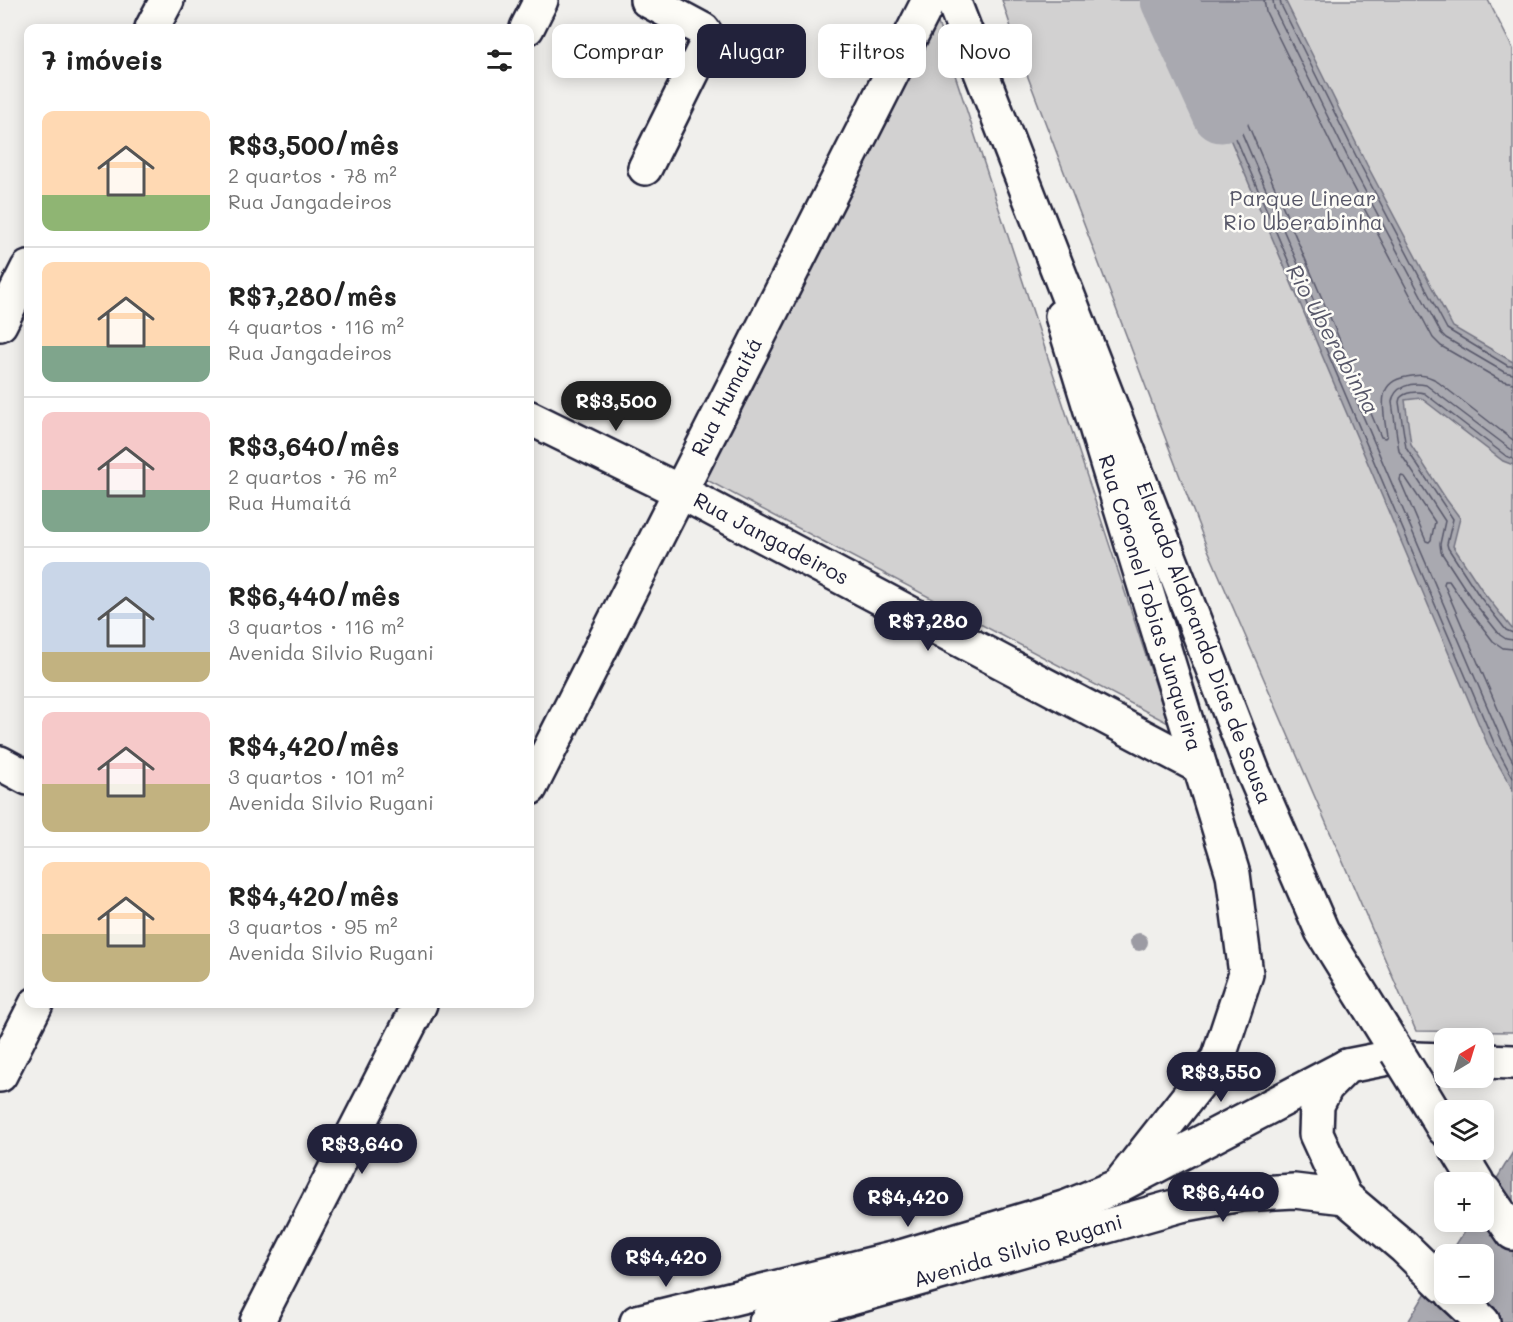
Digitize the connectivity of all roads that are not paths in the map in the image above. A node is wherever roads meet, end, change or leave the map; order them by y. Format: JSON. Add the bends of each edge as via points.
{"nodes":[{"id":1,"x":167,"y":0,"type":"edge"},
{"id":2,"x":542,"y":0,"type":"edge"},
{"id":3,"x":647,"y":0,"type":"edge"},
{"id":4,"x":932,"y":2,"type":"edge"},
{"id":5,"x":154,"y":24,"type":"edge"},
{"id":6,"x":529,"y":24,"type":"edge"},
{"id":7,"x":1006,"y":136,"type":"junction"},
{"id":8,"x":645,"y":168,"type":"dead end"},
{"id":9,"x":24,"y":276,"type":"edge"},
{"id":10,"x":0,"y":324,"type":"edge"},
{"id":11,"x":534,"y":420,"type":"edge"},
{"id":12,"x":679,"y":491,"type":"junction"},
{"id":13,"x":0,"y":763,"type":"edge"},
{"id":14,"x":1200,"y":767,"type":"junction"},
{"id":15,"x":24,"y":776,"type":"edge"},
{"id":16,"x":534,"y":780,"type":"edge"},
{"id":17,"x":34,"y":1008,"type":"edge"},
{"id":18,"x":418,"y":1008,"type":"edge"},
{"id":19,"x":1434,"y":1060,"type":"edge"},
{"id":20,"x":1347,"y":1066,"type":"junction"},
{"id":21,"x":0,"y":1074,"type":"edge"},
{"id":22,"x":1434,"y":1112,"type":"edge"},
{"id":23,"x":1118,"y":1186,"type":"junction"},
{"id":24,"x":1345,"y":1197,"type":"junction"},
{"id":25,"x":1494,"y":1205,"type":"edge"},
{"id":26,"x":1513,"y":1233,"type":"edge"},
{"id":27,"x":1434,"y":1276,"type":"edge"},
{"id":28,"x":1464,"y":1304,"type":"edge"},
{"id":29,"x":700,"y":1313,"type":"edge"},
{"id":30,"x":257,"y":1322,"type":"edge"},
{"id":31,"x":637,"y":1322,"type":"edge"},
{"id":32,"x":768,"y":1322,"type":"edge"},
{"id":33,"x":1483,"y":1322,"type":"edge"}],
"edges":[{"from":1,"to":5,"type":"main road"},
{"from":2,"to":6,"type":"main road"},
{"from":3,"to":8,"type":"main road","via":[[703,30],[709,39]]},
{"from":4,"to":7,"type":"main road","name":"Rua Coronel Tobias Junqueira"},
{"from":4,"to":12,"type":"main road","name":"Rua Humaitá"},
{"from":7,"to":14,"type":"main road","name":"Rua Coronel Tobias Junqueira"},
{"from":7,"to":22,"type":"main road","name":"Elevado Aldorando Dias de Sousa","bridge":true,"via":[[1253,772],[1322,931]]},
{"from":9,"to":10,"type":"main road"},
{"from":11,"to":12,"type":"main road","name":"Rua Jangadeiros"},
{"from":12,"to":14,"type":"main road","name":"Rua Jangadeiros"},
{"from":12,"to":16,"type":"main road","name":"Rua Humaitá"},
{"from":13,"to":15,"type":"main road"},
{"from":14,"to":23,"type":"main road","name":"Rua Coronel Tobias Junqueira","via":[[1233,874],[1246,974],[1218,1059]]},
{"from":17,"to":21,"type":"main road"},
{"from":18,"to":30,"type":"main road"},
{"from":19,"to":20,"type":"main road","name":"Avenida Silvio Rugani","via":[[1388,1058]]},
{"from":20,"to":23,"type":"main road","name":"Avenida Silvio Rugani"},
{"from":20,"to":24,"type":"main road","via":[[1326,1088],[1317,1105],[1316,1134]]},
{"from":23,"to":29,"type":"main road","name":"Avenida Silvio Rugani","via":[[1067,1207]]},
{"from":24,"to":27,"type":"main road"},
{"from":24,"to":32,"type":"main road","name":"Avenida Silvio Rugani","via":[[1294,1191],[1241,1194],[1181,1205]]},
{"from":25,"to":26,"type":"main road"},
{"from":28,"to":33,"type":"main road"},
{"from":29,"to":31,"type":"main road","name":"Avenida Silvio Rugani"}]}
